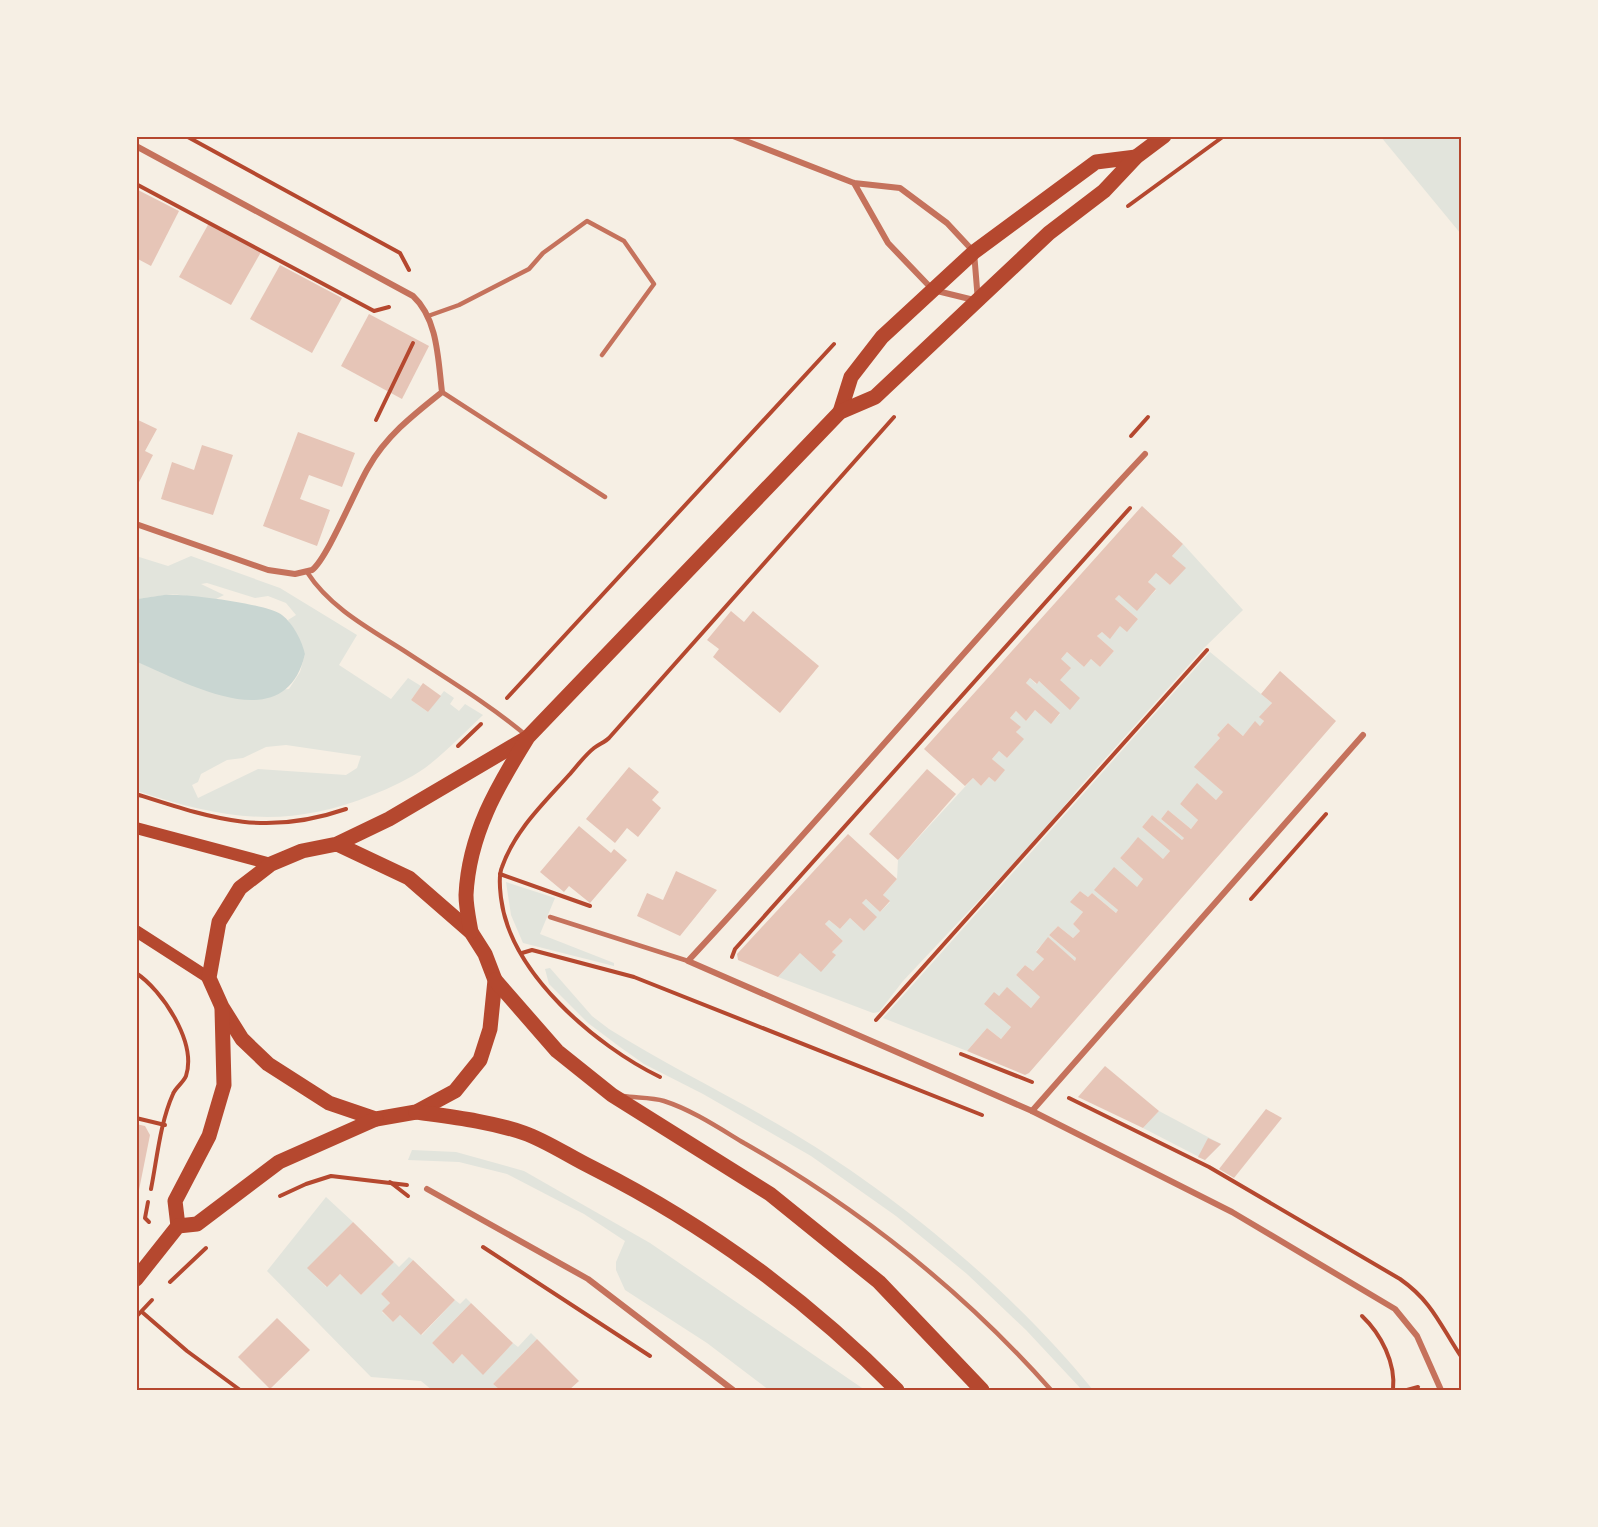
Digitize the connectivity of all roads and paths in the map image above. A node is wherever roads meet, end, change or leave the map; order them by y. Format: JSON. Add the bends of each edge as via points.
{"nodes":[{"id":1,"x":186,"y":136,"type":"edge"},
{"id":2,"x":733,"y":136,"type":"edge"},
{"id":3,"x":1164,"y":136,"type":"edge"},
{"id":4,"x":1224,"y":136,"type":"edge"},
{"id":5,"x":136,"y":146,"type":"edge"},
{"id":6,"x":1136,"y":157,"type":"junction"},
{"id":7,"x":854,"y":183,"type":"junction"},
{"id":8,"x":136,"y":184,"type":"edge"},
{"id":9,"x":1125,"y":208,"type":"dead end"},
{"id":10,"x":974,"y":252,"type":"junction"},
{"id":11,"x":414,"y":274,"type":"dead end"},
{"id":12,"x":933,"y":290,"type":"junction"},
{"id":13,"x":978,"y":301,"type":"junction"},
{"id":14,"x":395,"y":308,"type":"dead end"},
{"id":15,"x":428,"y":316,"type":"junction"},
{"id":16,"x":411,"y":335,"type":"dead end"},
{"id":17,"x":834,"y":344,"type":"dead end"},
{"id":18,"x":602,"y":355,"type":"dead end"},
{"id":19,"x":442,"y":392,"type":"junction"},
{"id":20,"x":840,"y":412,"type":"junction"},
{"id":21,"x":1148,"y":417,"type":"dead end"},
{"id":22,"x":373,"y":426,"type":"dead end"},
{"id":23,"x":1125,"y":442,"type":"dead end"},
{"id":24,"x":1144,"y":454,"type":"dead end"},
{"id":25,"x":605,"y":497,"type":"dead end"},
{"id":26,"x":1130,"y":508,"type":"dead end"},
{"id":27,"x":136,"y":524,"type":"edge"},
{"id":28,"x":307,"y":572,"type":"junction"},
{"id":29,"x":1207,"y":650,"type":"dead end"},
{"id":30,"x":495,"y":710,"type":"junction"},
{"id":31,"x":1363,"y":735,"type":"dead end"},
{"id":32,"x":528,"y":737,"type":"junction"},
{"id":33,"x":453,"y":751,"type":"dead end"},
{"id":34,"x":136,"y":794,"type":"edge"},
{"id":35,"x":355,"y":806,"type":"dead end"},
{"id":36,"x":136,"y":828,"type":"edge"},
{"id":37,"x":337,"y":844,"type":"junction"},
{"id":38,"x":271,"y":864,"type":"junction"},
{"id":39,"x":500,"y":874,"type":"dead end"},
{"id":40,"x":599,"y":910,"type":"dead end"},
{"id":41,"x":550,"y":916,"type":"dead end"},
{"id":42,"x":136,"y":931,"type":"edge"},
{"id":43,"x":471,"y":932,"type":"junction"},
{"id":44,"x":522,"y":953,"type":"dead end"},
{"id":45,"x":688,"y":961,"type":"junction"},
{"id":46,"x":736,"y":964,"type":"dead end"},
{"id":47,"x":136,"y":973,"type":"edge"},
{"id":48,"x":209,"y":978,"type":"junction"},
{"id":49,"x":495,"y":980,"type":"junction"},
{"id":50,"x":222,"y":1007,"type":"junction"},
{"id":51,"x":866,"y":1016,"type":"dead end"},
{"id":52,"x":876,"y":1020,"type":"junction"},
{"id":53,"x":886,"y":1024,"type":"dead end"},
{"id":54,"x":955,"y":1052,"type":"dead end"},
{"id":55,"x":1051,"y":1090,"type":"junction"},
{"id":56,"x":612,"y":1095,"type":"junction"},
{"id":57,"x":1032,"y":1111,"type":"junction"},
{"id":58,"x":416,"y":1112,"type":"junction"},
{"id":59,"x":988,"y":1117,"type":"dead end"},
{"id":60,"x":136,"y":1118,"type":"edge"},
{"id":61,"x":376,"y":1119,"type":"junction"},
{"id":62,"x":165,"y":1125,"type":"junction"},
{"id":63,"x":427,"y":1189,"type":"dead end"},
{"id":64,"x":411,"y":1199,"type":"dead end"},
{"id":65,"x":273,"y":1200,"type":"dead end"},
{"id":66,"x":145,"y":1218,"type":"dead end"},
{"id":67,"x":178,"y":1226,"type":"junction"},
{"id":68,"x":211,"y":1244,"type":"dead end"},
{"id":69,"x":480,"y":1245,"type":"dead end"},
{"id":70,"x":194,"y":1258,"type":"dead end"},
{"id":71,"x":136,"y":1279,"type":"edge"},
{"id":72,"x":142,"y":1312,"type":"dead end"},
{"id":73,"x":1358,"y":1313,"type":"dead end"},
{"id":74,"x":651,"y":1357,"type":"dead end"},
{"id":75,"x":1461,"y":1359,"type":"edge"},
{"id":76,"x":240,"y":1390,"type":"edge"},
{"id":77,"x":733,"y":1390,"type":"edge"},
{"id":78,"x":897,"y":1390,"type":"edge"},
{"id":79,"x":982,"y":1390,"type":"edge"},
{"id":80,"x":1051,"y":1390,"type":"edge"},
{"id":81,"x":1393,"y":1390,"type":"edge"},
{"id":82,"x":1441,"y":1390,"type":"edge"}],
"edges":[{"from":1,"to":11,"type":"path","via":[[400,253]]},
{"from":2,"to":7,"type":"street"},
{"from":3,"to":6,"type":"main road"},
{"from":4,"to":9,"type":"path"},
{"from":5,"to":15,"type":"street","via":[[409,294]]},
{"from":6,"to":10,"type":"main road","via":[[1096,162]]},
{"from":6,"to":13,"type":"main road","via":[[1104,191],[1050,233]]},
{"from":7,"to":10,"type":"street","via":[[900,188],[947,224]]},
{"from":7,"to":12,"type":"street","via":[[888,243]]},
{"from":8,"to":14,"type":"path","via":[[374,311]]},
{"from":10,"to":12,"type":"main road"},
{"from":10,"to":13,"type":"street"},
{"from":12,"to":13,"type":"street"},
{"from":12,"to":20,"type":"main road","via":[[882,337],[850,377]]},
{"from":13,"to":20,"type":"main road","via":[[875,397]]},
{"from":15,"to":18,"type":"lane","via":[[459,305],[529,269],[587,220],[624,241],[654,284]]},
{"from":15,"to":19,"type":"street"},
{"from":16,"to":22,"type":"path","via":[[413,346]]},
{"from":17,"to":30,"type":"path"},
{"from":19,"to":25,"type":"lane"},
{"from":19,"to":28,"type":"street","via":[[405,421],[375,457],[324,554],[314,569]]},
{"from":20,"to":32,"type":"main road"},
{"from":21,"to":23,"type":"path"},
{"from":24,"to":45,"type":"street"},
{"from":26,"to":46,"type":"path","via":[[735,949],[732,957]]},
{"from":27,"to":28,"type":"street","via":[[268,570]]},
{"from":28,"to":30,"type":"lane","via":[[321,593],[347,614]]},
{"from":29,"to":52,"type":"path"},
{"from":30,"to":32,"type":"lane"},
{"from":30,"to":33,"type":"path"},
{"from":31,"to":55,"type":"street"},
{"from":32,"to":37,"type":"main road","via":[[389,819]]},
{"from":32,"to":43,"type":"main road","via":[[491,797],[473,847],[466,896]]},
{"from":34,"to":35,"type":"path","via":[[207,816],[271,825],[317,819]]},
{"from":36,"to":38,"type":"main road"},
{"from":37,"to":38,"type":"main road","via":[[302,850]]},
{"from":37,"to":43,"type":"main road","via":[[409,878]]},
{"from":38,"to":48,"type":"main road","via":[[240,888],[219,922]]},
{"from":39,"to":40,"type":"path"},
{"from":41,"to":45,"type":"lane"},
{"from":42,"to":48,"type":"main road"},
{"from":43,"to":49,"type":"main road"},
{"from":44,"to":59,"type":"path","via":[[532,950],[634,977]]},
{"from":45,"to":57,"type":"street"},
{"from":47,"to":62,"type":"path","via":[[163,998],[178,1024],[186,1052],[186,1076],[173,1094]]},
{"from":48,"to":50,"type":"main road"},
{"from":49,"to":56,"type":"main road","via":[[557,1051]]},
{"from":49,"to":58,"type":"main road","via":[[490,1029],[480,1060],[455,1091]]},
{"from":50,"to":61,"type":"main road","via":[[242,1039],[268,1064],[329,1102]]},
{"from":50,"to":67,"type":"main road","via":[[224,1085],[209,1136],[175,1201]]},
{"from":51,"to":52,"type":"path"},
{"from":52,"to":53,"type":"path"},
{"from":54,"to":55,"type":"path"},
{"from":55,"to":57,"type":"street"},
{"from":55,"to":75,"type":"path","via":[[1209,1167],[1400,1279],[1434,1311]]},
{"from":56,"to":79,"type":"main road","via":[[770,1194],[879,1281]]},
{"from":56,"to":80,"type":"lane","via":[[662,1100],[726,1132],[800,1177],[920,1265]]},
{"from":57,"to":82,"type":"street","via":[[1232,1212],[1388,1303],[1417,1336]]},
{"from":58,"to":61,"type":"main road"},
{"from":58,"to":78,"type":"main road","via":[[524,1133],[655,1200],[746,1260],[827,1324]]},
{"from":60,"to":62,"type":"path"},
{"from":61,"to":67,"type":"main road","via":[[279,1162],[197,1224]]},
{"from":62,"to":66,"type":"path"},
{"from":63,"to":77,"type":"street","via":[[588,1279]]},
{"from":64,"to":65,"type":"path","via":[[390,1182],[331,1176]]},
{"from":67,"to":71,"type":"main road"},
{"from":68,"to":70,"type":"path"},
{"from":69,"to":74,"type":"path"},
{"from":72,"to":76,"type":"path"},
{"from":73,"to":81,"type":"path","via":[[1386,1350]]}]}
